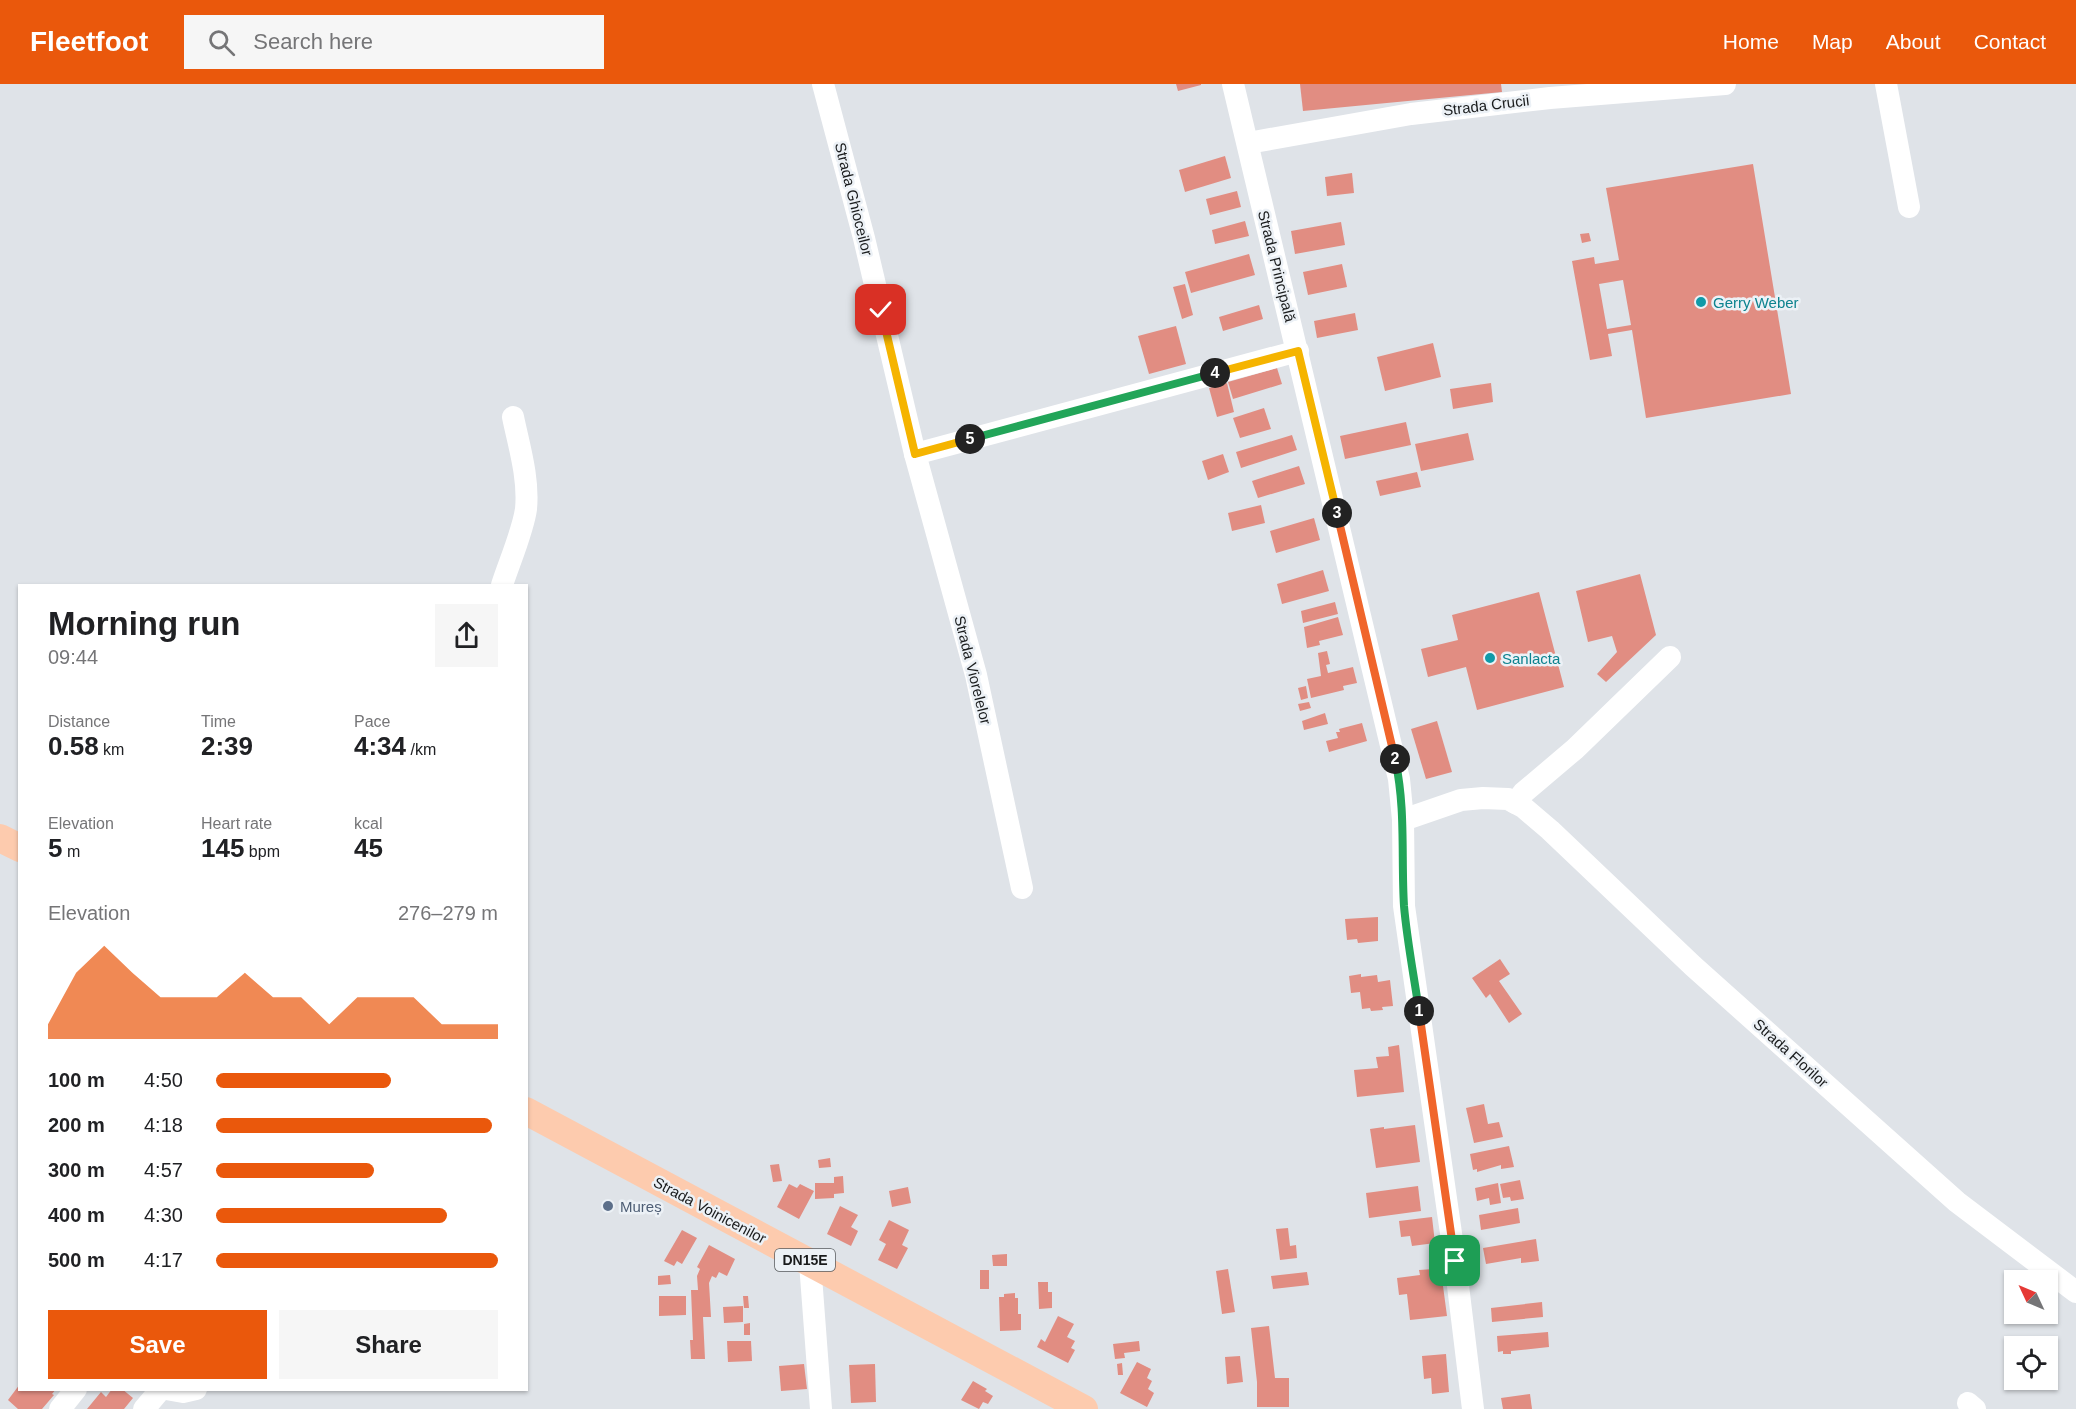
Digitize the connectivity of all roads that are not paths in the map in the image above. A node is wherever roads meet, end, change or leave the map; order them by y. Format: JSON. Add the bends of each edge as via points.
{"nodes":[{"id":1,"x":823,"y":84,"type":"edge"},
{"id":2,"x":1233,"y":84,"type":"edge"},
{"id":3,"x":1725,"y":84,"type":"edge"},
{"id":4,"x":1886,"y":84,"type":"edge"},
{"id":5,"x":1248,"y":143,"type":"junction"},
{"id":6,"x":1909,"y":207,"type":"dead end"},
{"id":7,"x":1298,"y":351,"type":"junction"},
{"id":8,"x":513,"y":417,"type":"dead end"},
{"id":9,"x":915,"y":454,"type":"junction"},
{"id":10,"x":502,"y":584,"type":"edge"},
{"id":11,"x":1670,"y":657,"type":"dead end"},
{"id":12,"x":1515,"y":803,"type":"junction"},
{"id":13,"x":1402,"y":819,"type":"junction"},
{"id":14,"x":0,"y":838,"type":"edge"},
{"id":15,"x":18,"y":847,"type":"edge"},
{"id":16,"x":1022,"y":888,"type":"dead end"},
{"id":17,"x":528,"y":1112,"type":"edge"},
{"id":18,"x":810,"y":1263,"type":"junction"},
{"id":19,"x":2076,"y":1292,"type":"edge"},
{"id":20,"x":74,"y":1391,"type":"edge"},
{"id":21,"x":159,"y":1391,"type":"edge"},
{"id":22,"x":60,"y":1409,"type":"edge"},
{"id":23,"x":144,"y":1409,"type":"edge"},
{"id":24,"x":820,"y":1409,"type":"edge"},
{"id":25,"x":1084,"y":1409,"type":"edge"},
{"id":26,"x":1473,"y":1409,"type":"edge"}],
"edges":[{"from":1,"to":9,"type":"street","name":"Strada Ghioceilor"},
{"from":2,"to":5,"type":"street","name":"Strada Principală"},
{"from":3,"to":5,"type":"street","name":"Strada Crucii","via":[[1422,113]]},
{"from":4,"to":6,"type":"street"},
{"from":5,"to":7,"type":"street","name":"Strada Principală"},
{"from":7,"to":9,"type":"street"},
{"from":7,"to":13,"type":"street","name":"Strada Principală","via":[[1399,779]]},
{"from":8,"to":10,"type":"street","via":[[526,484],[526,507]]},
{"from":9,"to":16,"type":"street","name":"Strada Viorelelor","via":[[976,675]]},
{"from":11,"to":12,"type":"street"},
{"from":12,"to":13,"type":"street","name":"Strada Florilor","via":[[1496,798],[1461,800]]},
{"from":12,"to":19,"type":"street","name":"Strada Florilor","via":[[1550,830],[1693,966],[1957,1202]]},
{"from":13,"to":26,"type":"street","name":"Strada Principală","via":[[1404,906]]},
{"from":14,"to":15,"type":"main road"},
{"from":17,"to":18,"type":"main road","name":"Strada Voinicenilor","number":"DN15E"},
{"from":18,"to":24,"type":"street"},
{"from":18,"to":25,"type":"main road","name":"Strada Voinicenilor","number":"DN15E"},
{"from":20,"to":22,"type":"street"},
{"from":21,"to":23,"type":"street"}]}
